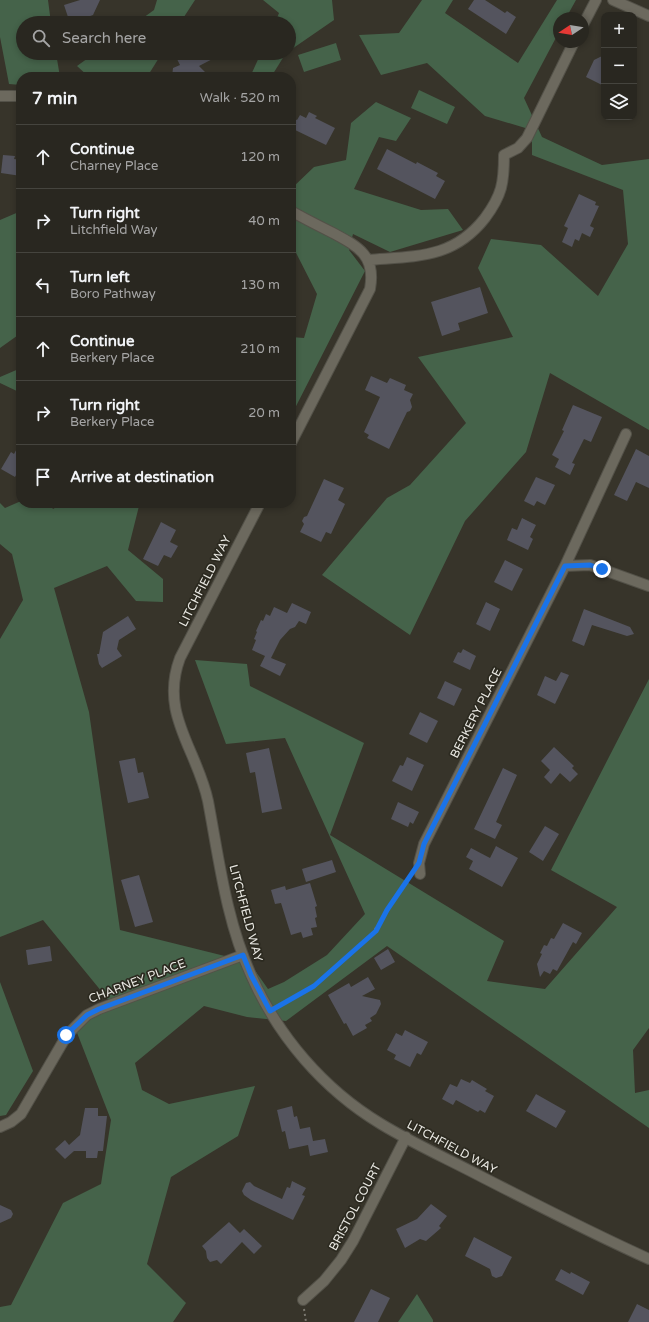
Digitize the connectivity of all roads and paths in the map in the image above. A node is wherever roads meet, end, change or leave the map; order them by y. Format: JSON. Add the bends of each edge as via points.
{"nodes":[{"id":1,"x":596,"y":0,"type":"edge"},
{"id":2,"x":613,"y":0,"type":"edge"},
{"id":3,"x":589,"y":13,"type":"edge"},
{"id":4,"x":649,"y":16,"type":"edge"},
{"id":5,"x":571,"y":48,"type":"edge"},
{"id":6,"x":0,"y":96,"type":"edge"},
{"id":7,"x":16,"y":96,"type":"edge"},
{"id":8,"x":296,"y":214,"type":"edge"},
{"id":9,"x":368,"y":260,"type":"junction"},
{"id":10,"x":296,"y":433,"type":"edge"},
{"id":11,"x":626,"y":434,"type":"dead end"},
{"id":12,"x":257,"y":508,"type":"edge"},
{"id":13,"x":565,"y":566,"type":"junction"},
{"id":14,"x":649,"y":586,"type":"edge"},
{"id":15,"x":419,"y":863,"type":"junction"},
{"id":16,"x":420,"y":874,"type":"dead end"},
{"id":17,"x":243,"y":955,"type":"junction"},
{"id":18,"x":270,"y":1011,"type":"junction"},
{"id":19,"x":0,"y":1127,"type":"edge"},
{"id":20,"x":406,"y":1137,"type":"junction"},
{"id":21,"x":649,"y":1259,"type":"edge"},
{"id":22,"x":303,"y":1300,"type":"joint"},
{"id":23,"x":306,"y":1322,"type":"edge"}],
"edges":[{"from":1,"to":3,"type":"street"},
{"from":2,"to":4,"type":"street"},
{"from":5,"to":9,"type":"street","via":[[527,138],[518,148],[504,155],[502,188],[496,203],[472,232],[456,245],[420,256]]},
{"from":6,"to":7,"type":"street"},
{"from":8,"to":9,"type":"street","via":[[356,245]]},
{"from":9,"to":10,"type":"street","via":[[372,270],[370,289]]},
{"from":11,"to":13,"type":"street","name":"BERKERY PLACE"},
{"from":12,"to":17,"type":"street","name":"LITCHFIELD WAY","via":[[180,658],[173,692],[177,719],[205,790],[221,875]]},
{"from":13,"to":14,"type":"street","via":[[590,565]]},
{"from":13,"to":15,"type":"street","name":"BERKERY PLACE","via":[[424,844]]},
{"from":15,"to":16,"type":"street","name":"BERKERY PLACE"},
{"from":15,"to":18,"type":"path","via":[[371,935],[314,986]]},
{"from":17,"to":18,"type":"street","name":"LITCHFIELD WAY"},
{"from":17,"to":19,"type":"street","name":"CHARNEY PLACE","via":[[87,1015],[66,1035],[21,1114]]},
{"from":18,"to":20,"type":"street","name":"LITCHFIELD WAY","via":[[295,1048],[334,1089],[380,1123]]},
{"from":20,"to":21,"type":"street","name":"LITCHFIELD WAY","via":[[594,1235]]},
{"from":20,"to":22,"type":"street","name":"BRISTOL COURT","via":[[353,1241],[324,1281]]},
{"from":22,"to":23,"type":"path"}]}
